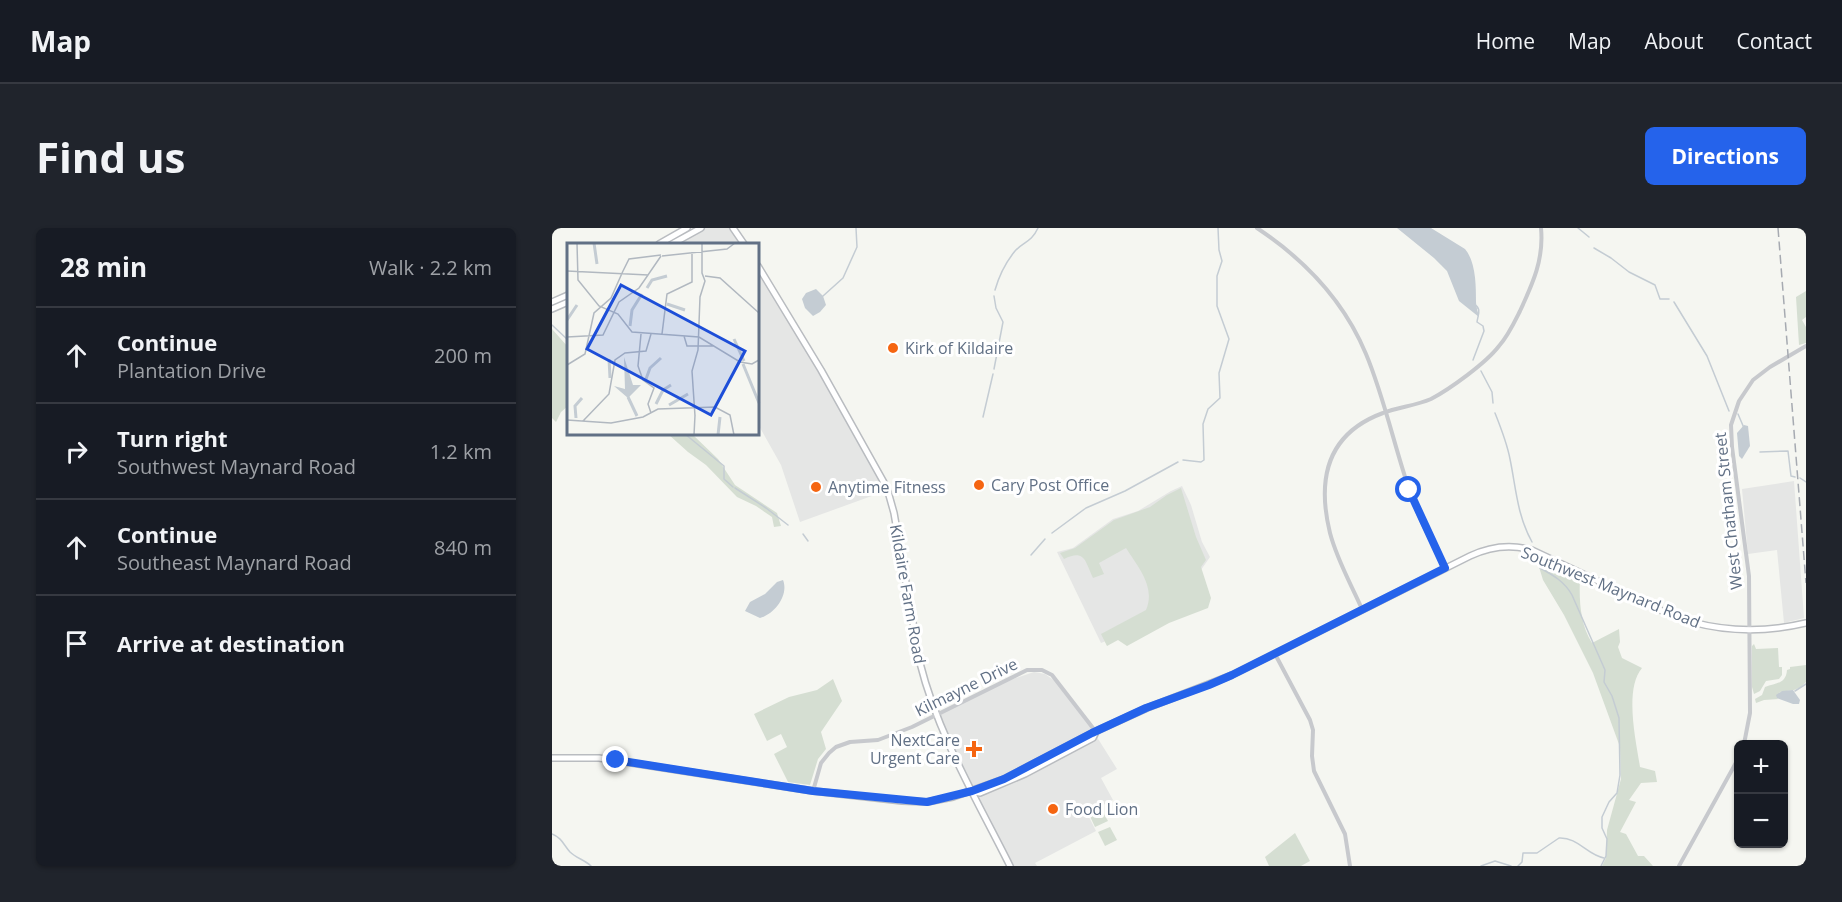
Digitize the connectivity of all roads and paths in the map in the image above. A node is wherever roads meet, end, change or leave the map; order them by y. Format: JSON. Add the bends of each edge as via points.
{"nodes":[{"id":1,"x":687,"y":228,"type":"edge"},
{"id":2,"x":701,"y":228,"type":"edge"},
{"id":3,"x":733,"y":228,"type":"edge"},
{"id":4,"x":1257,"y":228,"type":"edge"},
{"id":5,"x":1541,"y":228,"type":"edge"},
{"id":6,"x":661,"y":243,"type":"edge"},
{"id":7,"x":674,"y":243,"type":"edge"},
{"id":8,"x":743,"y":243,"type":"edge"},
{"id":9,"x":759,"y":268,"type":"edge"},
{"id":10,"x":567,"y":295,"type":"edge"},
{"id":11,"x":552,"y":302,"type":"edge"},
{"id":12,"x":567,"y":302,"type":"edge"},
{"id":13,"x":552,"y":309,"type":"edge"},
{"id":14,"x":1806,"y":346,"type":"edge"},
{"id":15,"x":1385,"y":412,"type":"junction"},
{"id":16,"x":1445,"y":568,"type":"junction"},
{"id":17,"x":1362,"y":609,"type":"junction"},
{"id":18,"x":1806,"y":623,"type":"edge"},
{"id":19,"x":1749,"y":629,"type":"junction"},
{"id":20,"x":1275,"y":653,"type":"junction"},
{"id":21,"x":936,"y":714,"type":"junction"},
{"id":22,"x":1096,"y":732,"type":"junction"},
{"id":23,"x":1745,"y":740,"type":"edge"},
{"id":24,"x":552,"y":758,"type":"edge"},
{"id":25,"x":1046,"y":758,"type":"junction"},
{"id":26,"x":1734,"y":766,"type":"edge"},
{"id":27,"x":1025,"y":774,"type":"junction"},
{"id":28,"x":813,"y":791,"type":"junction"},
{"id":29,"x":972,"y":791,"type":"junction"},
{"id":30,"x":1010,"y":866,"type":"edge"},
{"id":31,"x":1350,"y":866,"type":"edge"},
{"id":32,"x":1679,"y":866,"type":"edge"}],
"edges":[{"from":1,"to":6,"type":"main road"},
{"from":2,"to":7,"type":"main road"},
{"from":3,"to":8,"type":"main road"},
{"from":4,"to":15,"type":"street","via":[[1299,260],[1338,303],[1366,354]]},
{"from":5,"to":15,"type":"street","via":[[1536,273],[1500,346],[1435,396]]},
{"from":9,"to":21,"type":"main road","name":"Kildaire Farm Road","via":[[889,493],[920,664]]},
{"from":10,"to":11,"type":"main road"},
{"from":12,"to":13,"type":"main road"},
{"from":14,"to":19,"type":"street","name":"West Chatham Street","via":[[1753,380],[1739,401],[1731,425],[1749,574]]},
{"from":15,"to":16,"type":"street","via":[[1411,496]]},
{"from":15,"to":17,"type":"street","via":[[1363,424],[1337,448],[1324,485],[1333,542]]},
{"from":16,"to":17,"type":"main road","name":"Southwest Maynard Road"},
{"from":16,"to":19,"type":"main road","name":"Southwest Maynard Road","via":[[1479,552],[1523,548],[1679,618],[1722,628]]},
{"from":17,"to":20,"type":"main road","name":"Southwest Maynard Road"},
{"from":18,"to":19,"type":"main road","name":"Southwest Maynard Road"},
{"from":19,"to":23,"type":"street","name":"West Chatham Street","via":[[1749,713]]},
{"from":20,"to":22,"type":"main road","name":"Southwest Maynard Road"},
{"from":20,"to":31,"type":"street","via":[[1310,720],[1314,771],[1345,834]]},
{"from":21,"to":22,"type":"street","name":"Kilmayne Drive","via":[[1025,670],[1038,669],[1055,678]]},
{"from":21,"to":28,"type":"street","name":"Kilmayne Drive","via":[[881,739],[836,747],[821,763]]},
{"from":21,"to":29,"type":"main road","name":"Kildaire Farm Road"},
{"from":22,"to":25,"type":"main road","name":"Southwest Maynard Road"},
{"from":22,"to":27,"type":"main road","name":"Southwest Maynard Road","via":[[1094,738]]},
{"from":24,"to":28,"type":"main road","via":[[599,758]]},
{"from":25,"to":27,"type":"main road"},
{"from":25,"to":29,"type":"main road","name":"Southwest Maynard Road"},
{"from":26,"to":32,"type":"street"},
{"from":27,"to":29,"type":"main road","name":"Southwest Maynard Road","via":[[980,792]]},
{"from":28,"to":29,"type":"main road","via":[[925,802]]},
{"from":29,"to":30,"type":"main road","name":"Kildaire Farm Road"}]}
